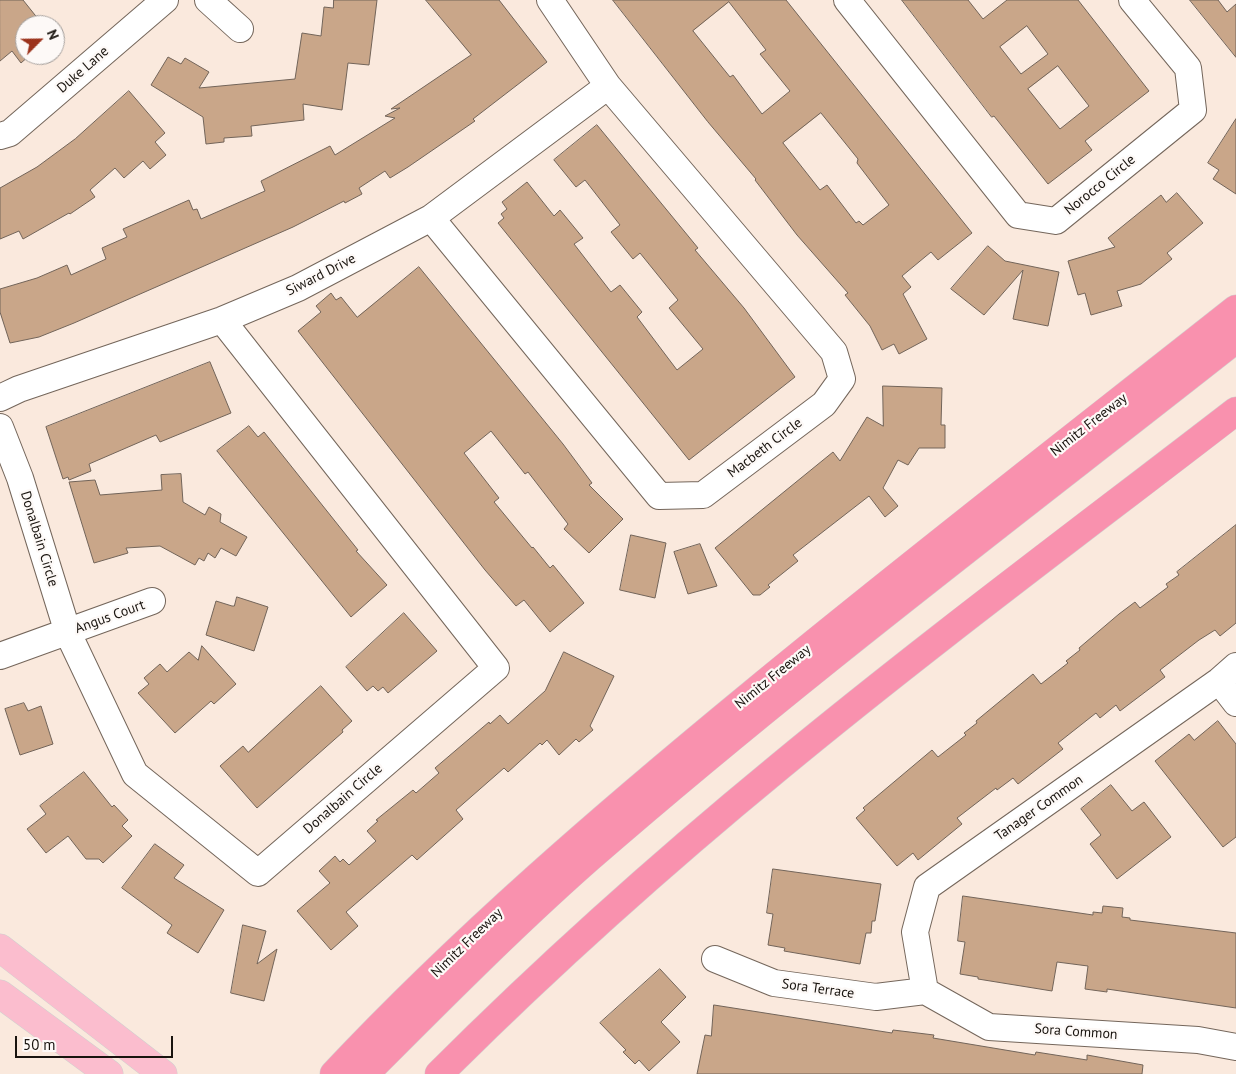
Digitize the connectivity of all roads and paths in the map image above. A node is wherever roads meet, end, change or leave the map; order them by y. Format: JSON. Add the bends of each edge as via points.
{"nodes":[{"id":1,"x":164,"y":0,"type":"edge"},
{"id":2,"x":208,"y":0,"type":"edge"},
{"id":3,"x":550,"y":0,"type":"edge"},
{"id":4,"x":847,"y":0,"type":"edge"},
{"id":5,"x":1132,"y":0,"type":"edge"},
{"id":6,"x":240,"y":29,"type":"dead end"},
{"id":7,"x":608,"y":86,"type":"junction"},
{"id":8,"x":3,"y":130,"type":"edge"},
{"id":9,"x":431,"y":218,"type":"junction"},
{"id":10,"x":1236,"y":309,"type":"edge"},
{"id":11,"x":222,"y":320,"type":"junction"},
{"id":12,"x":1236,"y":339,"type":"edge"},
{"id":13,"x":0,"y":398,"type":"edge"},
{"id":14,"x":1236,"y":411,"type":"edge"},
{"id":15,"x":0,"y":427,"type":"edge"},
{"id":16,"x":152,"y":601,"type":"dead end"},
{"id":17,"x":68,"y":632,"type":"junction"},
{"id":18,"x":0,"y":656,"type":"edge"},
{"id":19,"x":1227,"y":674,"type":"edge"},
{"id":20,"x":1236,"y":703,"type":"edge"},
{"id":21,"x":0,"y":948,"type":"edge"},
{"id":22,"x":715,"y":959,"type":"dead end"},
{"id":23,"x":925,"y":991,"type":"junction"},
{"id":24,"x":0,"y":994,"type":"edge"},
{"id":25,"x":1236,"y":1047,"type":"edge"},
{"id":26,"x":109,"y":1074,"type":"edge"},
{"id":27,"x":163,"y":1074,"type":"edge"},
{"id":28,"x":334,"y":1074,"type":"edge"},
{"id":29,"x":366,"y":1074,"type":"edge"},
{"id":30,"x":438,"y":1074,"type":"edge"}],
"edges":[{"from":1,"to":8,"type":"street","name":"Duke Lane"},
{"from":2,"to":6,"type":"street"},
{"from":3,"to":7,"type":"street"},
{"from":4,"to":5,"type":"street","name":"Norocco Circle","via":[[1018,215],[1056,221],[1193,110],[1188,68]]},
{"from":7,"to":9,"type":"street","name":"Siward Drive"},
{"from":7,"to":9,"type":"street","name":"Macbeth Circle","via":[[834,352],[842,379],[824,404],[703,496],[659,496]]},
{"from":9,"to":11,"type":"street","name":"Siward Drive","via":[[298,288]]},
{"from":10,"to":28,"type":"highway","name":"Nimitz Freeway","via":[[844,618],[597,823],[467,941]]},
{"from":11,"to":13,"type":"street","name":"Siward Drive"},
{"from":11,"to":17,"type":"street","name":"Donalbain Circle","via":[[496,668],[258,873],[135,774]]},
{"from":12,"to":29,"type":"highway","via":[[737,734],[586,861],[447,991]]},
{"from":14,"to":30,"type":"highway","via":[[779,767],[642,884],[517,997]]},
{"from":15,"to":17,"type":"street","name":"Donalbain Circle","via":[[20,478]]},
{"from":16,"to":17,"type":"street","name":"Angus Court"},
{"from":17,"to":18,"type":"street","name":"Angus Court"},
{"from":19,"to":20,"type":"street"},
{"from":19,"to":23,"type":"street","name":"Tanager Common","via":[[927,888],[915,932]]},
{"from":21,"to":27,"type":"main road"},
{"from":22,"to":23,"type":"street","name":"Sora Terrace","via":[[774,984],[876,997]]},
{"from":23,"to":25,"type":"street","name":"Sora Common","via":[[989,1026],[1198,1040]]},
{"from":24,"to":26,"type":"main road"}]}
